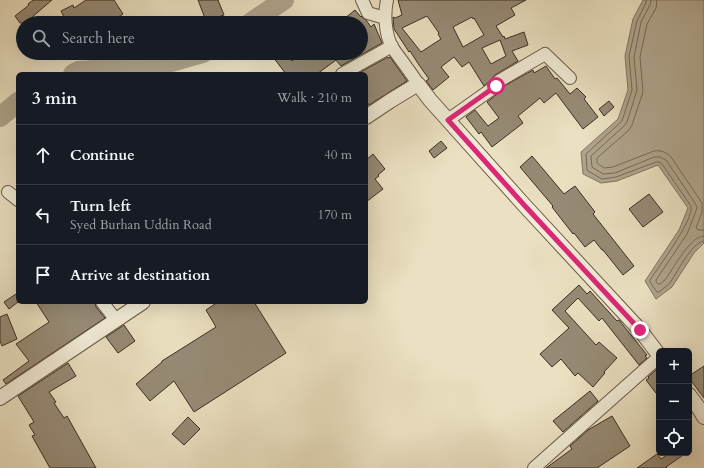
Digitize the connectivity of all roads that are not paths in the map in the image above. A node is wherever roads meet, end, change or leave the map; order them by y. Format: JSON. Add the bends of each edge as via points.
{"nodes":[{"id":1,"x":362,"y":0,"type":"edge"},
{"id":2,"x":387,"y":0,"type":"edge"},
{"id":3,"x":385,"y":18,"type":"junction"},
{"id":4,"x":392,"y":46,"type":"junction"},
{"id":5,"x":368,"y":59,"type":"edge"},
{"id":6,"x":367,"y":60,"type":"edge"},
{"id":7,"x":346,"y":72,"type":"edge"},
{"id":8,"x":570,"y":78,"type":"dead end"},
{"id":9,"x":418,"y":84,"type":"junction"},
{"id":10,"x":368,"y":116,"type":"edge"},
{"id":11,"x":448,"y":120,"type":"junction"},
{"id":12,"x":8,"y":192,"type":"dead end"},
{"id":13,"x":16,"y":198,"type":"edge"},
{"id":14,"x":104,"y":304,"type":"edge"},
{"id":15,"x":140,"y":304,"type":"edge"},
{"id":16,"x":116,"y":320,"type":"junction"},
{"id":17,"x":656,"y":352,"type":"edge"},
{"id":18,"x":656,"y":359,"type":"edge"},
{"id":19,"x":1,"y":395,"type":"edge"},
{"id":20,"x":692,"y":399,"type":"edge"},
{"id":21,"x":704,"y":417,"type":"edge"},
{"id":22,"x":534,"y":468,"type":"edge"}],
"edges":[{"from":1,"to":3,"type":"street","via":[[368,13]]},
{"from":2,"to":3,"type":"street"},
{"from":3,"to":4,"type":"street"},
{"from":4,"to":5,"type":"street"},
{"from":4,"to":9,"type":"street"},
{"from":6,"to":7,"type":"street"},
{"from":8,"to":11,"type":"street","via":[[545,54],[499,81],[496,86]]},
{"from":9,"to":10,"type":"street"},
{"from":9,"to":11,"type":"street"},
{"from":11,"to":17,"type":"street","via":[[640,330]]},
{"from":12,"to":13,"type":"street"},
{"from":14,"to":16,"type":"street"},
{"from":15,"to":16,"type":"street"},
{"from":16,"to":19,"type":"street"},
{"from":18,"to":22,"type":"street"},
{"from":20,"to":21,"type":"street"}]}
